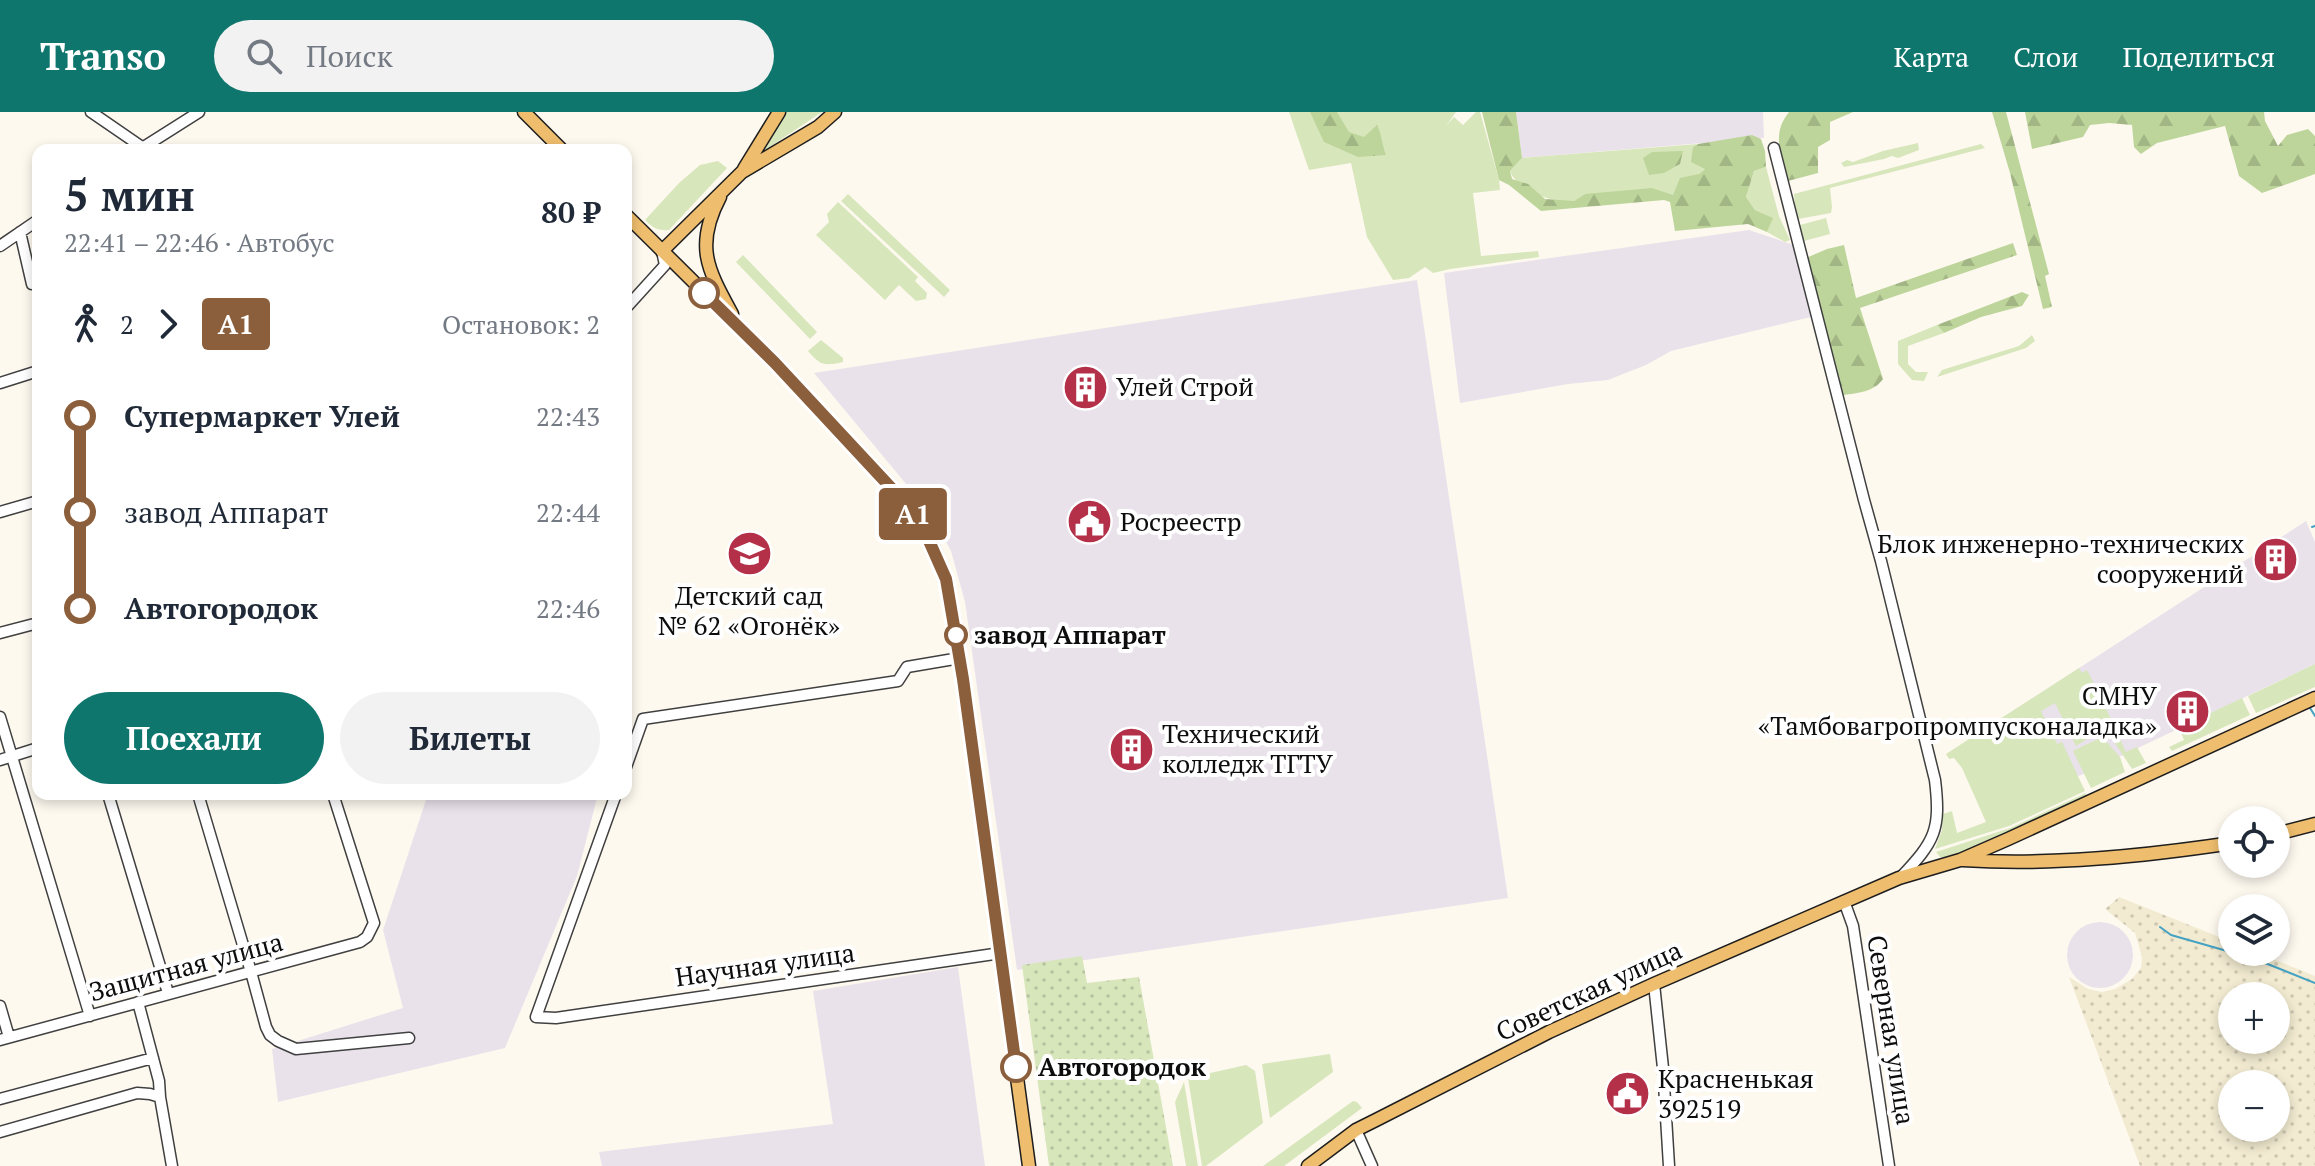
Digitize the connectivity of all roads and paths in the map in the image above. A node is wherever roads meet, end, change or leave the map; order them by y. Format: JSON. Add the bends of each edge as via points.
{"nodes":[{"id":1,"x":91,"y":112,"type":"edge"},
{"id":2,"x":199,"y":112,"type":"edge"},
{"id":3,"x":524,"y":112,"type":"edge"},
{"id":4,"x":779,"y":112,"type":"edge"},
{"id":5,"x":835,"y":112,"type":"edge"},
{"id":6,"x":134,"y":144,"type":"edge"},
{"id":7,"x":149,"y":144,"type":"edge"},
{"id":8,"x":556,"y":144,"type":"edge"},
{"id":9,"x":1774,"y":148,"type":"dead end"},
{"id":10,"x":742,"y":172,"type":"junction"},
{"id":11,"x":725,"y":188,"type":"junction"},
{"id":12,"x":632,"y":221,"type":"edge"},
{"id":13,"x":32,"y":224,"type":"edge"},
{"id":14,"x":20,"y":232,"type":"junction"},
{"id":15,"x":0,"y":246,"type":"edge"},
{"id":16,"x":662,"y":251,"type":"junction"},
{"id":17,"x":32,"y":284,"type":"edge"},
{"id":18,"x":632,"y":301,"type":"edge"},
{"id":19,"x":739,"y":328,"type":"junction"},
{"id":20,"x":32,"y":373,"type":"edge"},
{"id":21,"x":0,"y":383,"type":"edge"},
{"id":22,"x":32,"y":503,"type":"edge"},
{"id":23,"x":0,"y":512,"type":"edge"},
{"id":24,"x":32,"y":625,"type":"edge"},
{"id":25,"x":0,"y":633,"type":"edge"},
{"id":26,"x":960,"y":658,"type":"junction"},
{"id":27,"x":2315,"y":698,"type":"edge"},
{"id":28,"x":0,"y":717,"type":"edge"},
{"id":29,"x":32,"y":750,"type":"edge"},
{"id":30,"x":632,"y":750,"type":"edge"},
{"id":31,"x":12,"y":757,"type":"junction"},
{"id":32,"x":0,"y":760,"type":"edge"},
{"id":33,"x":110,"y":800,"type":"edge"},
{"id":34,"x":200,"y":800,"type":"edge"},
{"id":35,"x":335,"y":800,"type":"edge"},
{"id":36,"x":614,"y":800,"type":"edge"},
{"id":37,"x":2315,"y":824,"type":"edge"},
{"id":38,"x":2290,"y":830,"type":"edge"},
{"id":39,"x":2218,"y":845,"type":"edge"},
{"id":40,"x":1960,"y":860,"type":"junction"},
{"id":41,"x":1899,"y":878,"type":"junction"},
{"id":42,"x":1844,"y":901,"type":"junction"},
{"id":43,"x":1001,"y":953,"type":"junction"},
{"id":44,"x":251,"y":972,"type":"junction"},
{"id":45,"x":1654,"y":984,"type":"junction"},
{"id":46,"x":168,"y":993,"type":"junction"},
{"id":47,"x":138,"y":1002,"type":"junction"},
{"id":48,"x":0,"y":1006,"type":"edge"},
{"id":49,"x":90,"y":1016,"type":"junction"},
{"id":50,"x":5,"y":1038,"type":"edge"},
{"id":51,"x":409,"y":1038,"type":"dead end"},
{"id":52,"x":153,"y":1058,"type":"junction"},
{"id":53,"x":160,"y":1097,"type":"junction"},
{"id":54,"x":0,"y":1099,"type":"edge"},
{"id":55,"x":1356,"y":1130,"type":"junction"},
{"id":56,"x":0,"y":1132,"type":"edge"},
{"id":57,"x":172,"y":1166,"type":"edge"},
{"id":58,"x":1029,"y":1166,"type":"edge"},
{"id":59,"x":1308,"y":1166,"type":"edge"},
{"id":60,"x":1372,"y":1166,"type":"edge"},
{"id":61,"x":1669,"y":1166,"type":"edge"},
{"id":62,"x":1889,"y":1166,"type":"edge"}],
"edges":[{"from":1,"to":6,"type":"street"},
{"from":2,"to":7,"type":"street"},
{"from":3,"to":8,"type":"main road"},
{"from":4,"to":10,"type":"main road"},
{"from":5,"to":10,"type":"main road"},
{"from":9,"to":41,"type":"street","via":[[1935,780],[1935,831],[1925,851]]},
{"from":10,"to":11,"type":"main road"},
{"from":11,"to":16,"type":"main road"},
{"from":11,"to":19,"type":"main road","via":[[712,217],[706,260]]},
{"from":12,"to":16,"type":"main road"},
{"from":13,"to":14,"type":"street"},
{"from":14,"to":15,"type":"street"},
{"from":14,"to":17,"type":"street"},
{"from":16,"to":18,"type":"street","via":[[665,265]]},
{"from":16,"to":19,"type":"main road"},
{"from":19,"to":26,"type":"main road","via":[[908,506],[946,579]]},
{"from":20,"to":21,"type":"street"},
{"from":22,"to":23,"type":"street"},
{"from":24,"to":25,"type":"street"},
{"from":26,"to":30,"type":"street","via":[[907,667],[898,681],[643,719]]},
{"from":26,"to":43,"type":"main road"},
{"from":27,"to":40,"type":"main road"},
{"from":28,"to":31,"type":"street"},
{"from":29,"to":31,"type":"street"},
{"from":31,"to":32,"type":"street"},
{"from":31,"to":49,"type":"street"},
{"from":33,"to":46,"type":"street"},
{"from":34,"to":44,"type":"street"},
{"from":35,"to":44,"type":"street","name":"Защитная улица","via":[[374,923],[355,945]]},
{"from":36,"to":43,"type":"street","name":"Научная улица","via":[[536,1017]]},
{"from":37,"to":38,"type":"main road"},
{"from":39,"to":40,"type":"main road","via":[[2098,858]]},
{"from":40,"to":41,"type":"main road","name":"Советская улица"},
{"from":41,"to":42,"type":"main road","name":"Советская улица"},
{"from":42,"to":45,"type":"main road","name":"Советская улица"},
{"from":42,"to":62,"type":"street","name":"Северная улица","via":[[1853,926]]},
{"from":43,"to":58,"type":"main road"},
{"from":44,"to":46,"type":"street","name":"Защитная улица"},
{"from":44,"to":51,"type":"street","via":[[270,1035],[296,1049]]},
{"from":45,"to":55,"type":"main road","name":"Советская улица"},
{"from":45,"to":61,"type":"street"},
{"from":46,"to":47,"type":"street","name":"Защитная улица"},
{"from":47,"to":49,"type":"street","name":"Защитная улица"},
{"from":47,"to":52,"type":"street"},
{"from":48,"to":50,"type":"street"},
{"from":49,"to":50,"type":"street","name":"Защитная улица"},
{"from":52,"to":53,"type":"street"},
{"from":52,"to":54,"type":"street"},
{"from":53,"to":56,"type":"street","via":[[137,1093]]},
{"from":53,"to":57,"type":"street"},
{"from":55,"to":59,"type":"main road","name":"Советская улица"},
{"from":55,"to":60,"type":"street"}]}
